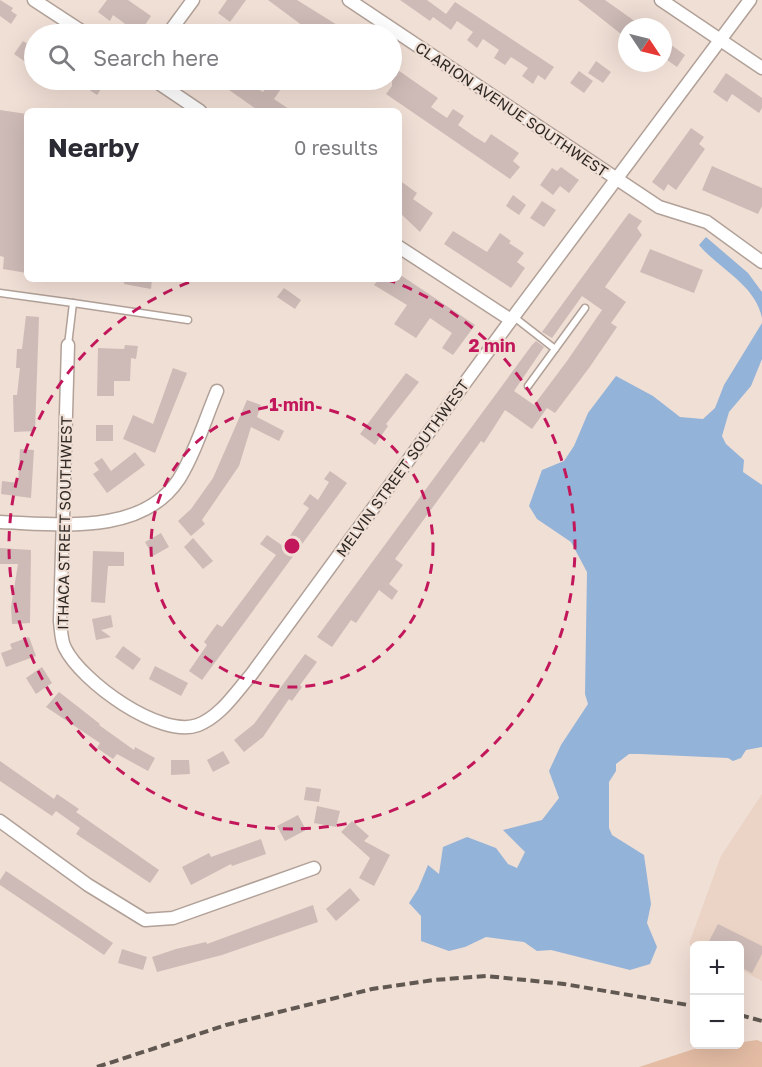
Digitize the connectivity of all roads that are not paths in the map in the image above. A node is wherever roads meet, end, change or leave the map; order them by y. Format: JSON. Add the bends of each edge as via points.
{"nodes":[{"id":1,"x":34,"y":0,"type":"edge"},
{"id":2,"x":193,"y":0,"type":"edge"},
{"id":3,"x":349,"y":0,"type":"edge"},
{"id":4,"x":661,"y":0,"type":"edge"},
{"id":5,"x":750,"y":0,"type":"edge"},
{"id":6,"x":71,"y":24,"type":"edge"},
{"id":7,"x":175,"y":24,"type":"edge"},
{"id":8,"x":385,"y":24,"type":"edge"},
{"id":9,"x":402,"y":35,"type":"edge"},
{"id":10,"x":721,"y":40,"type":"junction"},
{"id":11,"x":762,"y":68,"type":"edge"},
{"id":12,"x":169,"y":90,"type":"edge"},
{"id":13,"x":196,"y":108,"type":"edge"},
{"id":14,"x":616,"y":178,"type":"junction"},
{"id":15,"x":402,"y":249,"type":"edge"},
{"id":16,"x":762,"y":262,"type":"edge"},
{"id":17,"x":0,"y":293,"type":"edge"},
{"id":18,"x":73,"y":303,"type":"junction"},
{"id":19,"x":585,"y":308,"type":"dead end"},
{"id":20,"x":512,"y":318,"type":"junction"},
{"id":21,"x":188,"y":320,"type":"dead end"},
{"id":22,"x":68,"y":345,"type":"joint"},
{"id":23,"x":555,"y":349,"type":"junction"},
{"id":24,"x":528,"y":386,"type":"dead end"},
{"id":25,"x":218,"y":391,"type":"dead end"},
{"id":26,"x":0,"y":522,"type":"edge"},
{"id":27,"x":63,"y":524,"type":"junction"},
{"id":28,"x":197,"y":725,"type":"joint"},
{"id":29,"x":0,"y":821,"type":"edge"},
{"id":30,"x":314,"y":868,"type":"dead end"}],
"edges":[{"from":1,"to":6,"type":"street"},
{"from":2,"to":7,"type":"street"},
{"from":3,"to":8,"type":"street","name":"CLARION AVENUE SOUTHWEST"},
{"from":4,"to":10,"type":"street"},
{"from":5,"to":10,"type":"street","name":"MELVIN STREET SOUTHWEST"},
{"from":9,"to":14,"type":"street","name":"CLARION AVENUE SOUTHWEST"},
{"from":10,"to":11,"type":"street"},
{"from":10,"to":14,"type":"street","name":"MELVIN STREET SOUTHWEST"},
{"from":12,"to":13,"type":"street"},
{"from":14,"to":16,"type":"street","name":"CLARION AVENUE SOUTHWEST","via":[[659,207],[707,222]]},
{"from":14,"to":20,"type":"street","name":"MELVIN STREET SOUTHWEST"},
{"from":15,"to":20,"type":"street"},
{"from":17,"to":18,"type":"lane"},
{"from":18,"to":21,"type":"lane"},
{"from":18,"to":22,"type":"lane"},
{"from":19,"to":23,"type":"lane"},
{"from":20,"to":23,"type":"lane"},
{"from":20,"to":28,"type":"street","name":"MELVIN STREET SOUTHWEST","via":[[251,675],[220,712]]},
{"from":22,"to":27,"type":"street","name":"ITHACA STREET SOUTHWEST"},
{"from":23,"to":24,"type":"lane"},
{"from":25,"to":27,"type":"street","via":[[178,480],[159,499],[143,510],[114,520]]},
{"from":26,"to":27,"type":"street"},
{"from":27,"to":28,"type":"street","name":"ITHACA STREET SOUTHWEST","via":[[60,621],[64,647],[102,689],[155,722],[178,727]]},
{"from":29,"to":30,"type":"street","via":[[88,885],[145,920],[173,918]]}]}
